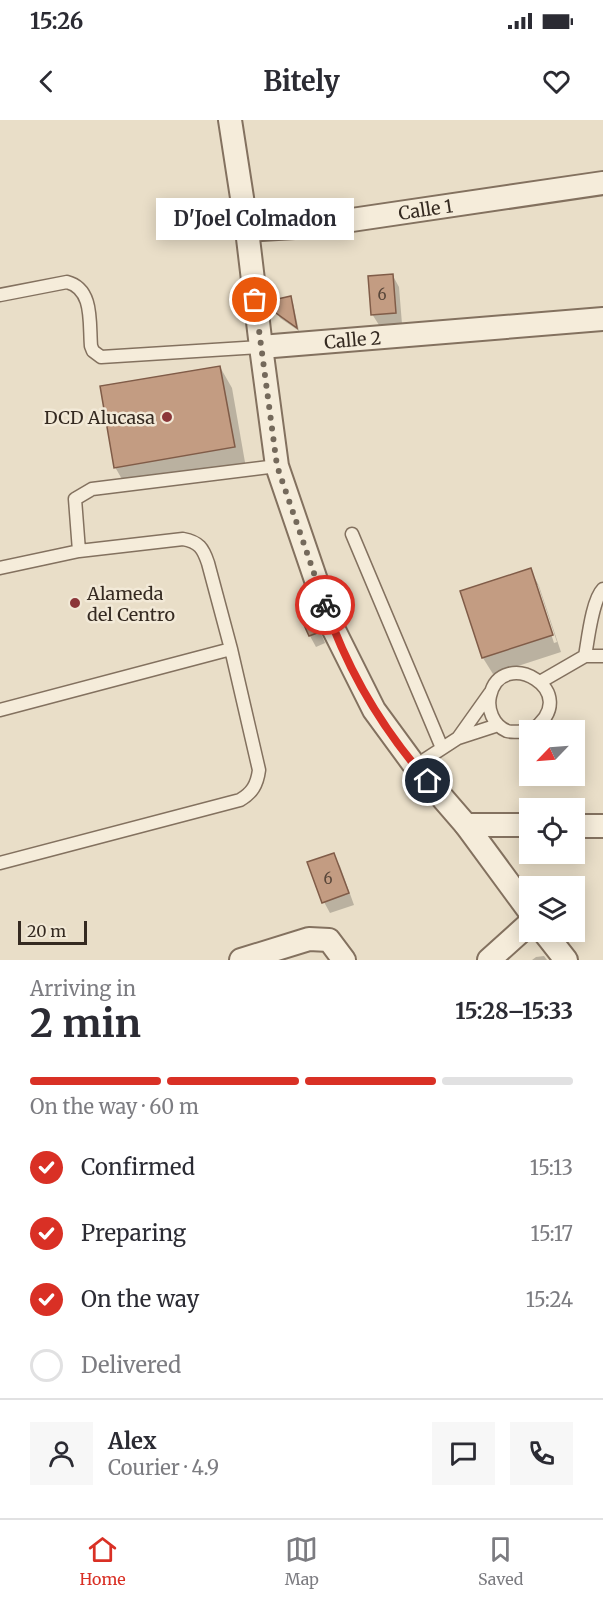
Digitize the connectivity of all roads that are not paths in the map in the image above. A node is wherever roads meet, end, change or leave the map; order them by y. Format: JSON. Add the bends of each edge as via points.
{"nodes":[{"id":1,"x":230,"y":120,"type":"edge"},
{"id":2,"x":603,"y":183,"type":"edge"},
{"id":3,"x":247,"y":230,"type":"junction"},
{"id":4,"x":0,"y":295,"type":"edge"},
{"id":5,"x":603,"y":319,"type":"edge"},
{"id":6,"x":261,"y":347,"type":"junction"},
{"id":7,"x":277,"y":466,"type":"junction"},
{"id":8,"x":351,"y":534,"type":"dead end"},
{"id":9,"x":79,"y":551,"type":"junction"},
{"id":10,"x":0,"y":568,"type":"edge"},
{"id":11,"x":603,"y":589,"type":"edge"},
{"id":12,"x":231,"y":649,"type":"junction"},
{"id":13,"x":585,"y":656,"type":"junction"},
{"id":14,"x":603,"y":656,"type":"edge"},
{"id":15,"x":540,"y":682,"type":"junction"},
{"id":16,"x":491,"y":692,"type":"junction"},
{"id":17,"x":0,"y":710,"type":"edge"},
{"id":18,"x":544,"y":720,"type":"edge"},
{"id":19,"x":498,"y":725,"type":"junction"},
{"id":20,"x":519,"y":731,"type":"edge"},
{"id":21,"x":458,"y":738,"type":"junction"},
{"id":22,"x":442,"y":748,"type":"junction"},
{"id":23,"x":415,"y":766,"type":"junction"},
{"id":24,"x":466,"y":825,"type":"junction"},
{"id":25,"x":519,"y":825,"type":"edge"},
{"id":26,"x":585,"y":825,"type":"edge"},
{"id":27,"x":603,"y":826,"type":"edge"},
{"id":28,"x":0,"y":863,"type":"edge"},
{"id":29,"x":519,"y":897,"type":"edge"},
{"id":30,"x":519,"y":933,"type":"edge"},
{"id":31,"x":552,"y":942,"type":"edge"},
{"id":32,"x":274,"y":955,"type":"edge"},
{"id":33,"x":241,"y":960,"type":"edge"},
{"id":34,"x":344,"y":960,"type":"edge"},
{"id":35,"x":489,"y":960,"type":"edge"},
{"id":36,"x":566,"y":960,"type":"edge"}],
"edges":[{"from":1,"to":3,"type":"street"},
{"from":2,"to":3,"type":"street","name":"Calle 1","via":[[311,226]]},
{"from":3,"to":6,"type":"street"},
{"from":4,"to":6,"type":"lane","name":"Calle 2","via":[[67,282],[75,284],[87,300],[91,345],[101,357]]},
{"from":5,"to":6,"type":"street","name":"Calle 2"},
{"from":6,"to":7,"type":"street"},
{"from":7,"to":9,"type":"lane","via":[[92,489],[75,500]]},
{"from":7,"to":23,"type":"street","via":[[331,624],[374,710]]},
{"from":8,"to":22,"type":"lane"},
{"from":9,"to":10,"type":"lane"},
{"from":9,"to":12,"type":"lane","via":[[183,539],[196,542],[204,551]]},
{"from":11,"to":13,"type":"lane","via":[[599,592]]},
{"from":12,"to":17,"type":"lane"},
{"from":12,"to":28,"type":"lane","via":[[259,770],[249,795]]},
{"from":13,"to":14,"type":"lane"},
{"from":13,"to":15,"type":"lane"},
{"from":15,"to":16,"type":"lane","via":[[530,675],[507,675]]},
{"from":15,"to":18,"type":"lane","via":[[549,703]]},
{"from":16,"to":19,"type":"lane","via":[[491,715]]},
{"from":16,"to":21,"type":"lane"},
{"from":19,"to":20,"type":"lane","via":[[508,731]]},
{"from":19,"to":21,"type":"lane"},
{"from":21,"to":22,"type":"lane"},
{"from":22,"to":23,"type":"lane"},
{"from":23,"to":24,"type":"street"},
{"from":24,"to":25,"type":"street"},
{"from":24,"to":29,"type":"street"},
{"from":26,"to":27,"type":"street"},
{"from":30,"to":35,"type":"street"},
{"from":31,"to":36,"type":"street"},
{"from":32,"to":33,"type":"street"},
{"from":32,"to":34,"type":"street","via":[[309,939],[328,939]]}]}
